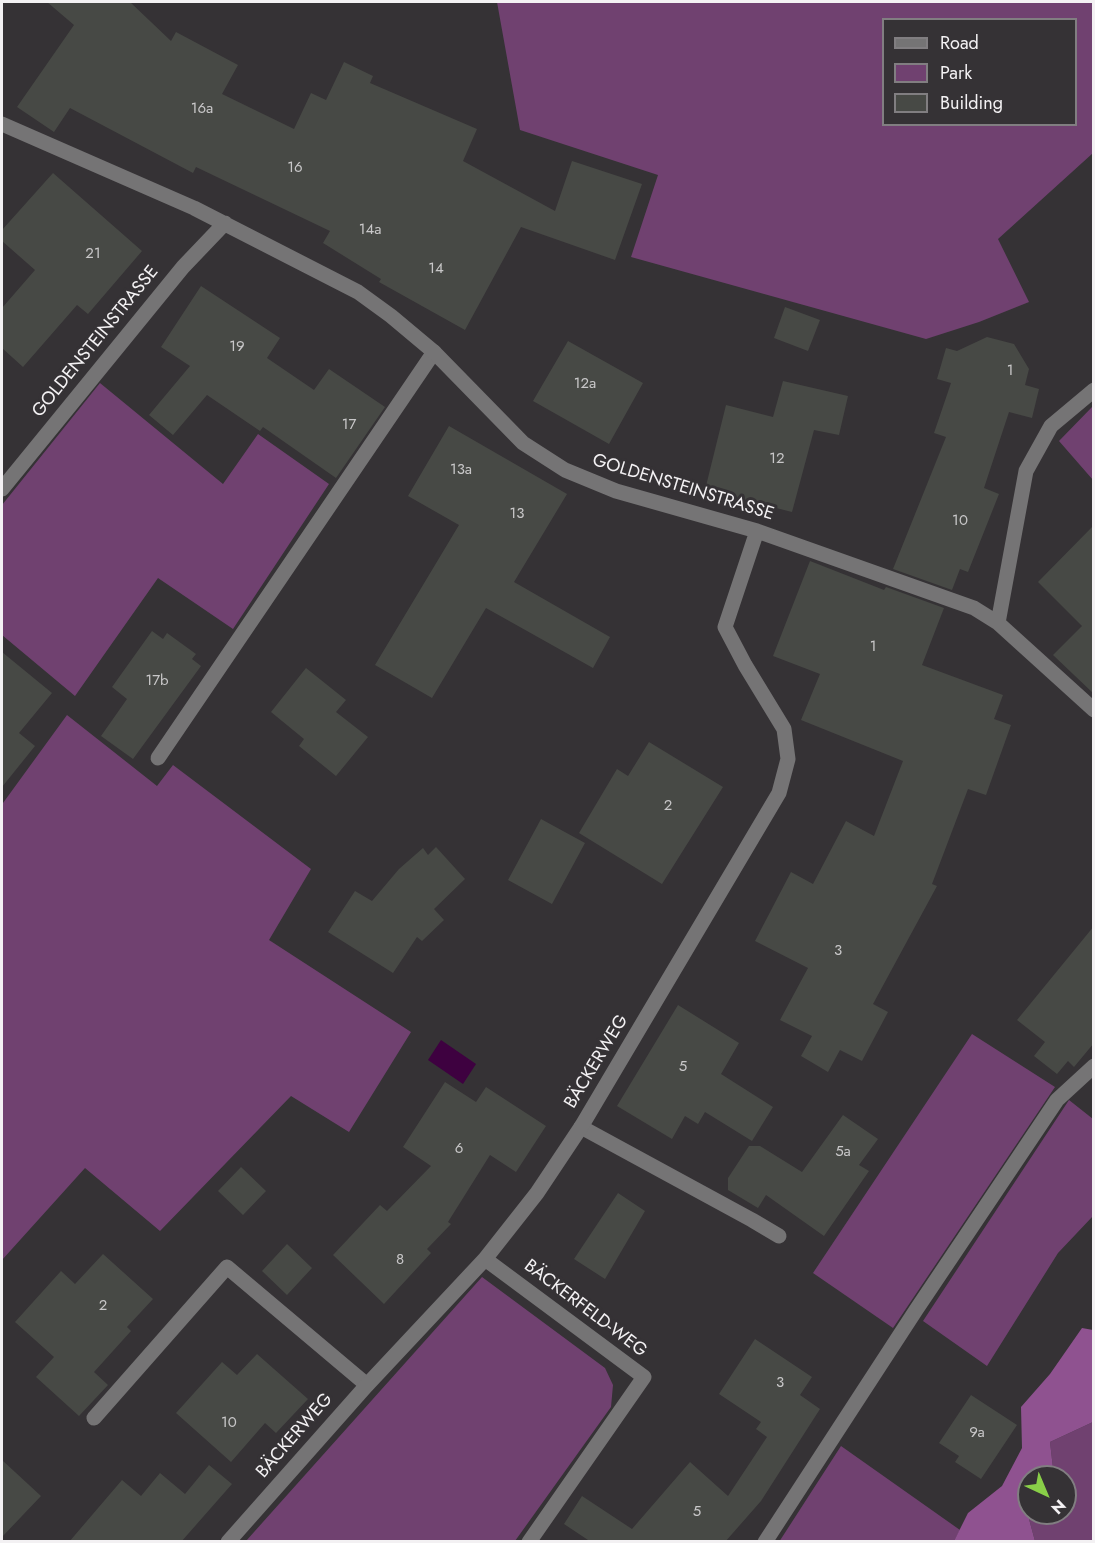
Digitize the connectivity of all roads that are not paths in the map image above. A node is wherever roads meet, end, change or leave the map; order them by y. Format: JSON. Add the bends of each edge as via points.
{"nodes":[{"id":1,"x":2,"y":124,"type":"edge"},
{"id":2,"x":225,"y":223,"type":"junction"},
{"id":3,"x":434,"y":352,"type":"junction"},
{"id":4,"x":1094,"y":390,"type":"edge"},
{"id":5,"x":2,"y":489,"type":"edge"},
{"id":6,"x":758,"y":531,"type":"junction"},
{"id":7,"x":998,"y":623,"type":"junction"},
{"id":8,"x":1094,"y":710,"type":"edge"},
{"id":9,"x":158,"y":758,"type":"dead end"},
{"id":10,"x":1094,"y":1066,"type":"edge"},
{"id":11,"x":581,"y":1127,"type":"junction"},
{"id":12,"x":779,"y":1236,"type":"dead end"},
{"id":13,"x":485,"y":1259,"type":"junction"},
{"id":14,"x":367,"y":1385,"type":"junction"},
{"id":15,"x":94,"y":1418,"type":"dead end"},
{"id":16,"x":228,"y":1542,"type":"edge"},
{"id":17,"x":529,"y":1542,"type":"edge"},
{"id":18,"x":765,"y":1542,"type":"edge"}],
"edges":[{"from":1,"to":2,"type":"street","name":"GOLDENSTEINSTRASSE"},
{"from":2,"to":3,"type":"street","name":"GOLDENSTEINSTRASSE","via":[[358,292]]},
{"from":2,"to":5,"type":"street","name":"GOLDENSTEINSTRASSE","via":[[183,267]]},
{"from":3,"to":6,"type":"street","name":"GOLDENSTEINSTRASSE","via":[[523,443],[565,470],[616,491]]},
{"from":3,"to":9,"type":"street"},
{"from":4,"to":7,"type":"street","via":[[1051,426],[1026,471]]},
{"from":6,"to":7,"type":"street","name":"GOLDENSTEINSTRASSE","via":[[974,608]]},
{"from":6,"to":11,"type":"street","name":"BÄCKERWEG","via":[[725,627],[784,729],[788,759],[779,793]]},
{"from":7,"to":8,"type":"street","name":"GOLDENSTEINSTRASSE"},
{"from":10,"to":18,"type":"street","via":[[1057,1100]]},
{"from":11,"to":12,"type":"street"},
{"from":11,"to":13,"type":"street","name":"BÄCKERWEG","via":[[537,1193]]},
{"from":13,"to":14,"type":"street","name":"BÄCKERWEG"},
{"from":13,"to":17,"type":"street","name":"BÄCKERFELD-WEG","via":[[644,1377]]},
{"from":14,"to":15,"type":"street","via":[[227,1267]]},
{"from":14,"to":16,"type":"street","name":"BÄCKERWEG"}]}
